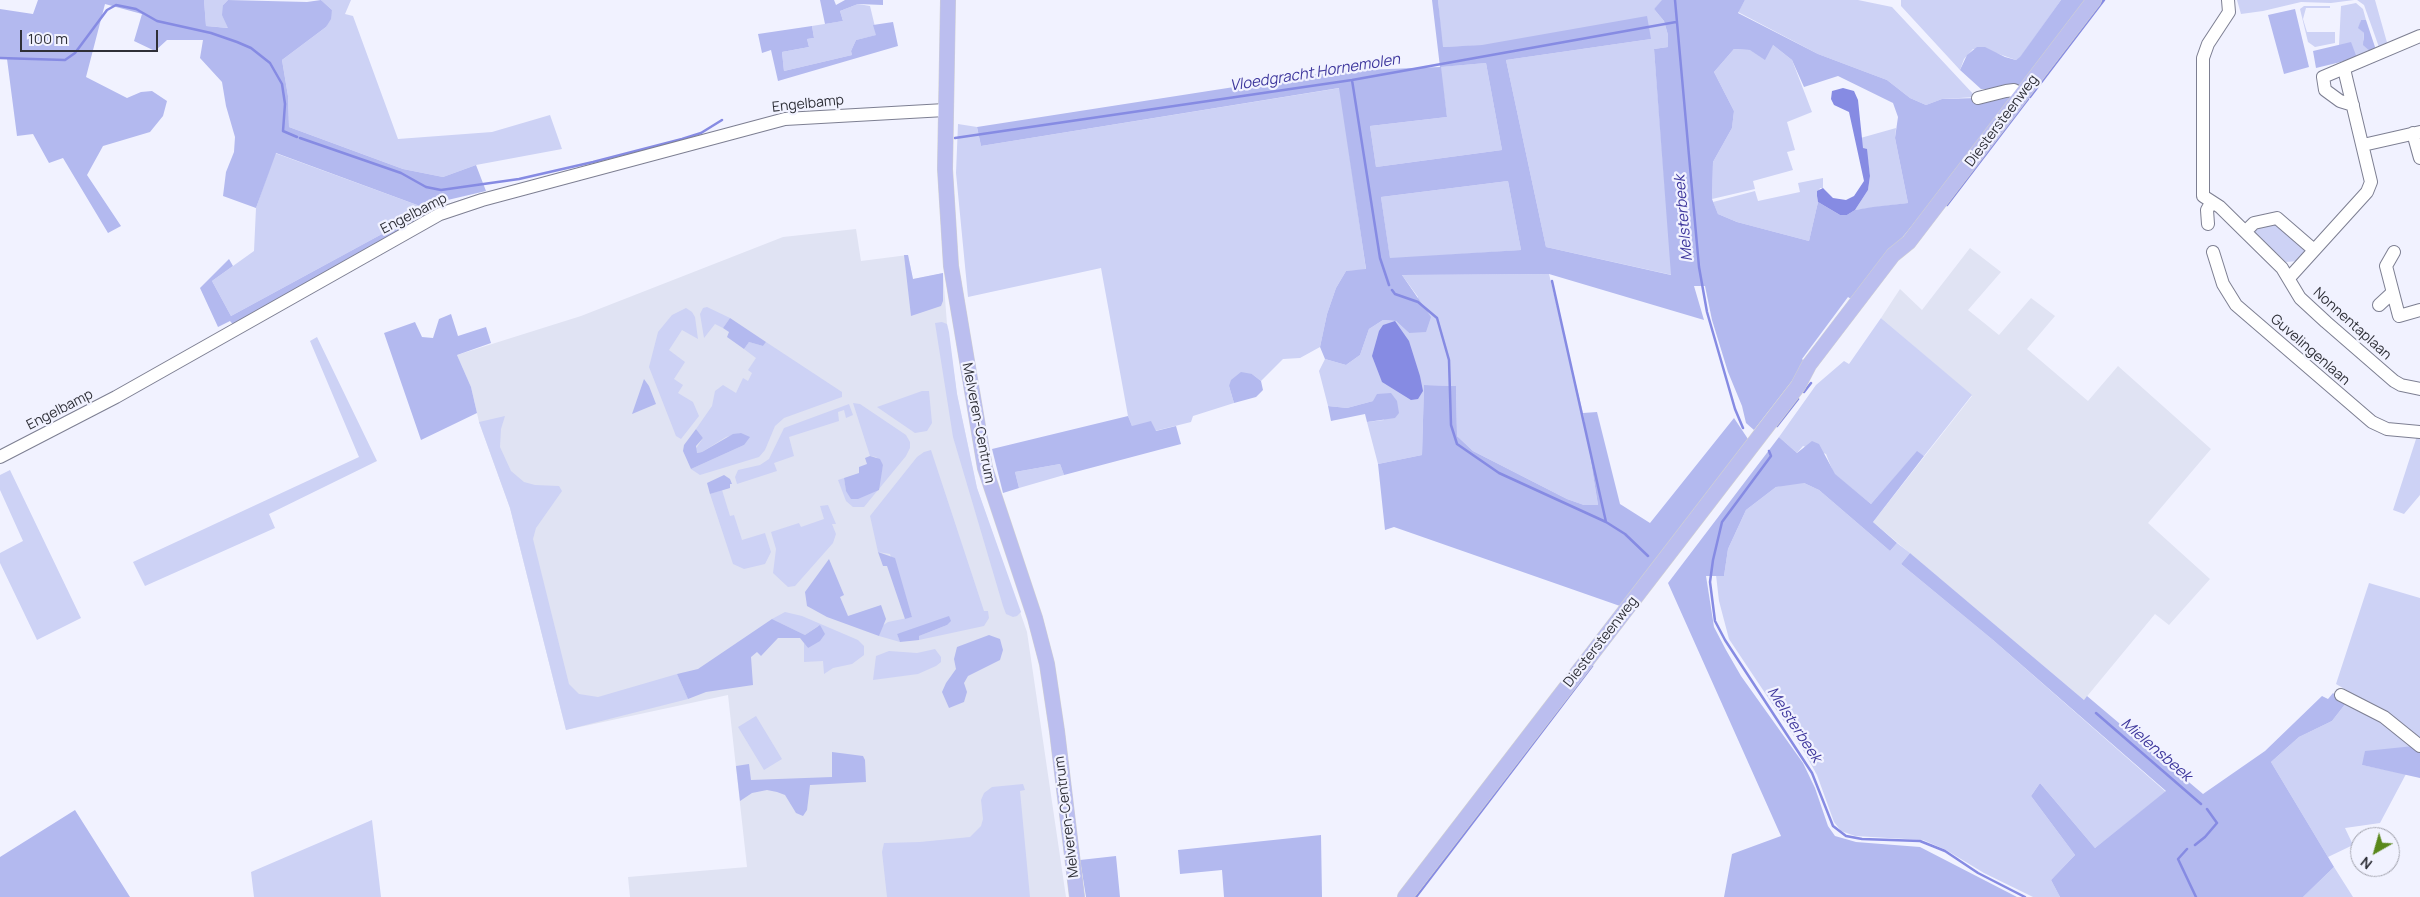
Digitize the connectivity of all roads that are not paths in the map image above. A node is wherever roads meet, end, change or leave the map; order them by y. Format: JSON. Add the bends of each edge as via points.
{"nodes":[{"id":1,"x":948,"y":0,"type":"edge"},
{"id":2,"x":2094,"y":0,"type":"edge"},
{"id":3,"x":2228,"y":0,"type":"edge"},
{"id":4,"x":2420,"y":36,"type":"edge"},
{"id":5,"x":2344,"y":70,"type":"junction"},
{"id":6,"x":2022,"y":94,"type":"junction"},
{"id":7,"x":1978,"y":98,"type":"dead end"},
{"id":8,"x":2353,"y":105,"type":"junction"},
{"id":9,"x":944,"y":110,"type":"junction"},
{"id":10,"x":2417,"y":132,"type":"edge"},
{"id":11,"x":2363,"y":145,"type":"junction"},
{"id":12,"x":2420,"y":158,"type":"edge"},
{"id":13,"x":2211,"y":203,"type":"junction"},
{"id":14,"x":2208,"y":224,"type":"dead end"},
{"id":15,"x":2246,"y":231,"type":"junction"},
{"id":16,"x":2314,"y":250,"type":"junction"},
{"id":17,"x":2213,"y":252,"type":"dead end"},
{"id":18,"x":2394,"y":252,"type":"dead end"},
{"id":19,"x":2289,"y":278,"type":"junction"},
{"id":20,"x":2392,"y":293,"type":"junction"},
{"id":21,"x":2379,"y":305,"type":"dead end"},
{"id":22,"x":2420,"y":310,"type":"edge"},
{"id":23,"x":2420,"y":389,"type":"edge"},
{"id":24,"x":2420,"y":432,"type":"edge"},
{"id":25,"x":0,"y":458,"type":"edge"},
{"id":26,"x":2341,"y":695,"type":"dead end"},
{"id":27,"x":2420,"y":746,"type":"edge"},
{"id":28,"x":1077,"y":897,"type":"edge"},
{"id":29,"x":1404,"y":897,"type":"edge"}],
"edges":[{"from":1,"to":9,"type":"main road","name":"Melveren-Centrum"},
{"from":2,"to":6,"type":"main road","name":"Diestersteenweg"},
{"from":3,"to":13,"type":"street","via":[[2229,12],[2208,44],[2201,72],[2203,196]]},
{"from":4,"to":5,"type":"street"},
{"from":5,"to":8,"type":"street"},
{"from":5,"to":8,"type":"street","via":[[2327,73],[2322,82],[2325,90],[2340,101]]},
{"from":6,"to":7,"type":"street","via":[[2014,90]]},
{"from":6,"to":29,"type":"main road","name":"Diestersteenweg","via":[[1909,242],[1886,264],[1809,365],[1798,386]]},
{"from":8,"to":11,"type":"street"},
{"from":9,"to":25,"type":"street","name":"Engelbamp","via":[[785,119],[440,214],[116,398]]},
{"from":9,"to":28,"type":"main road","name":"Melveren-Centrum","via":[[950,258],[980,446],[1042,644],[1052,694]]},
{"from":10,"to":11,"type":"street"},
{"from":10,"to":12,"type":"street"},
{"from":11,"to":16,"type":"street","via":[[2371,182],[2367,192]]},
{"from":13,"to":14,"type":"street","via":[[2207,210]]},
{"from":13,"to":15,"type":"street","name":"Nonnentaplaan"},
{"from":15,"to":16,"type":"street","via":[[2254,224],[2277,218]]},
{"from":15,"to":19,"type":"street","name":"Nonnentaplaan"},
{"from":16,"to":19,"type":"street"},
{"from":17,"to":24,"type":"street","name":"Guvelingenlaan","via":[[2228,295],[2252,319],[2372,422],[2387,429]]},
{"from":18,"to":20,"type":"street","via":[[2386,263]]},
{"from":19,"to":23,"type":"street","name":"Nonnentaplaan","via":[[2300,298],[2381,370],[2401,385]]},
{"from":20,"to":21,"type":"street"},
{"from":20,"to":22,"type":"street","via":[[2399,316]]},
{"from":26,"to":27,"type":"street","via":[[2384,717]]}]}
